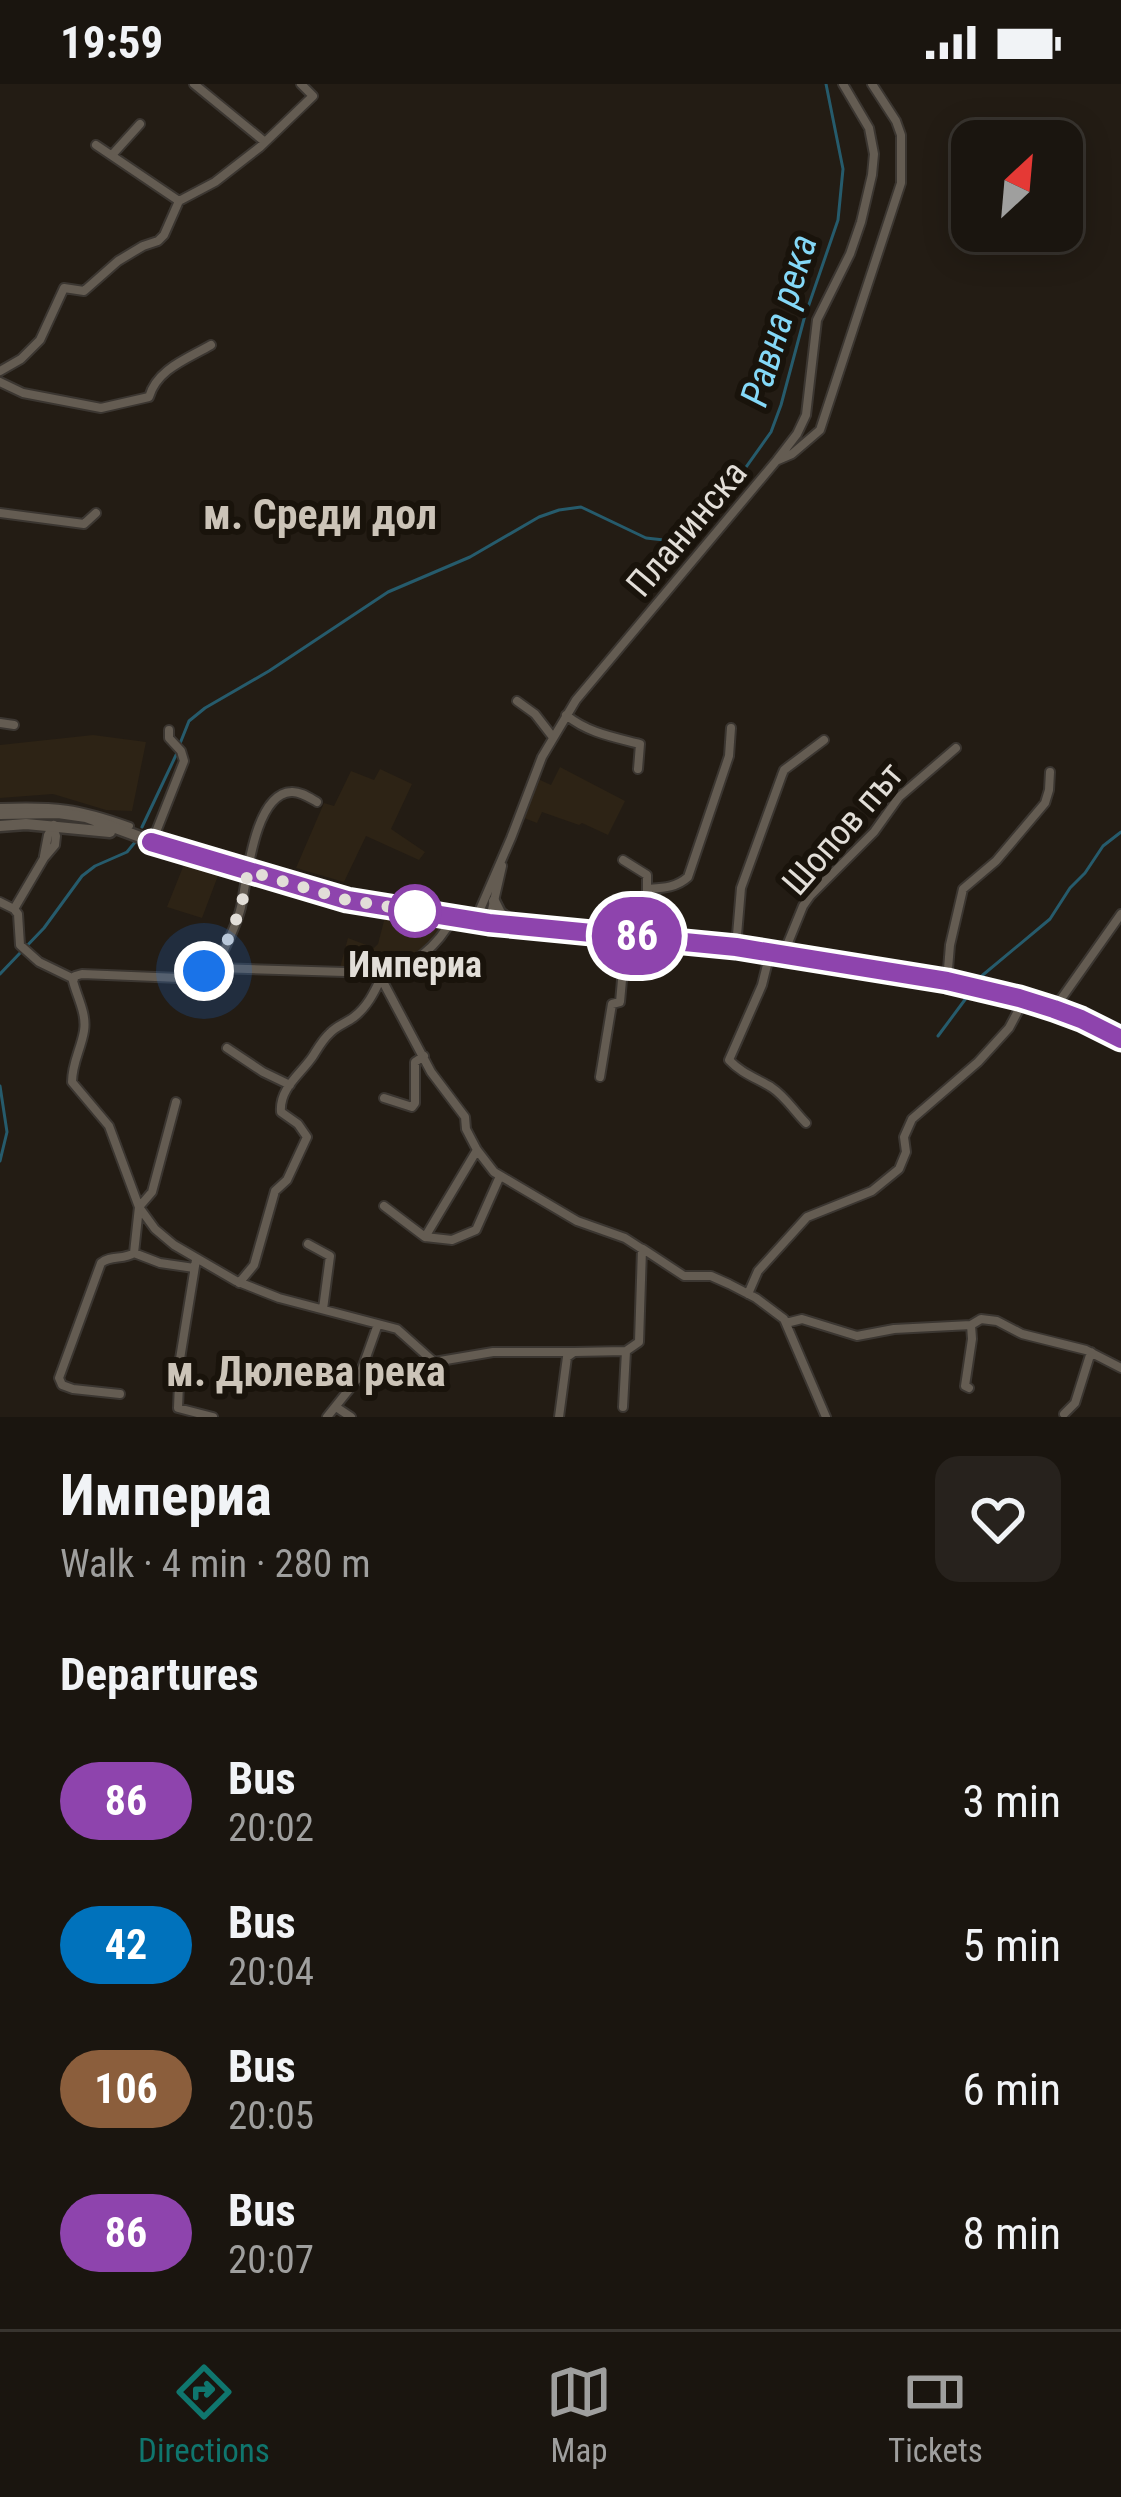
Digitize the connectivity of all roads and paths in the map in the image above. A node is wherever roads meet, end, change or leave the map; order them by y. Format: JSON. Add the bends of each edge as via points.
{"nodes":[{"id":1,"x":194,"y":84,"type":"edge"},
{"id":2,"x":301,"y":84,"type":"edge"},
{"id":3,"x":843,"y":84,"type":"edge"},
{"id":4,"x":872,"y":84,"type":"edge"},
{"id":5,"x":140,"y":124,"type":"dead end"},
{"id":6,"x":265,"y":142,"type":"junction"},
{"id":7,"x":96,"y":146,"type":"dead end"},
{"id":8,"x":112,"y":155,"type":"junction"},
{"id":9,"x":179,"y":201,"type":"junction"},
{"id":10,"x":211,"y":345,"type":"dead end"},
{"id":11,"x":0,"y":370,"type":"edge"},
{"id":12,"x":0,"y":382,"type":"edge"},
{"id":13,"x":777,"y":460,"type":"junction"},
{"id":14,"x":0,"y":513,"type":"edge"},
{"id":15,"x":96,"y":513,"type":"dead end"},
{"id":16,"x":517,"y":701,"type":"dead end"},
{"id":17,"x":566,"y":716,"type":"junction"},
{"id":18,"x":0,"y":723,"type":"edge"},
{"id":19,"x":14,"y":725,"type":"dead end"},
{"id":20,"x":730,"y":728,"type":"dead end"},
{"id":21,"x":169,"y":730,"type":"dead end"},
{"id":22,"x":552,"y":736,"type":"junction"},
{"id":23,"x":824,"y":740,"type":"dead end"},
{"id":24,"x":956,"y":748,"type":"dead end"},
{"id":25,"x":638,"y":769,"type":"dead end"},
{"id":26,"x":1050,"y":772,"type":"dead end"},
{"id":27,"x":317,"y":802,"type":"dead end"},
{"id":28,"x":0,"y":810,"type":"edge"},
{"id":29,"x":58,"y":813,"type":"junction"},
{"id":30,"x":0,"y":826,"type":"edge"},
{"id":31,"x":53,"y":827,"type":"junction"},
{"id":32,"x":128,"y":830,"type":"junction"},
{"id":33,"x":151,"y":842,"type":"junction"},
{"id":34,"x":506,"y":851,"type":"junction"},
{"id":35,"x":623,"y":860,"type":"dead end"},
{"id":36,"x":248,"y":871,"type":"junction"},
{"id":37,"x":647,"y":889,"type":"junction"},
{"id":38,"x":494,"y":901,"type":"junction"},
{"id":39,"x":0,"y":902,"type":"edge"},
{"id":40,"x":14,"y":908,"type":"junction"},
{"id":41,"x":1121,"y":914,"type":"edge"},
{"id":42,"x":453,"y":917,"type":"junction"},
{"id":43,"x":482,"y":922,"type":"junction"},
{"id":44,"x":518,"y":926,"type":"junction"},
{"id":45,"x":626,"y":935,"type":"junction"},
{"id":46,"x":646,"y":937,"type":"junction"},
{"id":47,"x":736,"y":947,"type":"junction"},
{"id":48,"x":777,"y":954,"type":"junction"},
{"id":49,"x":216,"y":968,"type":"junction"},
{"id":50,"x":381,"y":978,"type":"junction"},
{"id":51,"x":74,"y":979,"type":"junction"},
{"id":52,"x":947,"y":981,"type":"junction"},
{"id":53,"x":1024,"y":1000,"type":"junction"},
{"id":54,"x":1054,"y":1009,"type":"junction"},
{"id":55,"x":1121,"y":1040,"type":"edge"},
{"id":56,"x":227,"y":1048,"type":"dead end"},
{"id":57,"x":424,"y":1056,"type":"junction"},
{"id":58,"x":600,"y":1077,"type":"dead end"},
{"id":59,"x":290,"y":1084,"type":"junction"},
{"id":60,"x":384,"y":1098,"type":"dead end"},
{"id":61,"x":176,"y":1102,"type":"dead end"},
{"id":62,"x":806,"y":1123,"type":"dead end"},
{"id":63,"x":476,"y":1150,"type":"junction"},
{"id":64,"x":500,"y":1176,"type":"junction"},
{"id":65,"x":384,"y":1206,"type":"dead end"},
{"id":66,"x":139,"y":1207,"type":"junction"},
{"id":67,"x":425,"y":1237,"type":"junction"},
{"id":68,"x":308,"y":1244,"type":"dead end"},
{"id":69,"x":642,"y":1249,"type":"junction"},
{"id":70,"x":134,"y":1253,"type":"junction"},
{"id":71,"x":195,"y":1264,"type":"junction"},
{"id":72,"x":239,"y":1282,"type":"junction"},
{"id":73,"x":748,"y":1294,"type":"junction"},
{"id":74,"x":323,"y":1309,"type":"junction"},
{"id":75,"x":786,"y":1323,"type":"junction"},
{"id":76,"x":378,"y":1324,"type":"junction"},
{"id":77,"x":971,"y":1325,"type":"junction"},
{"id":78,"x":626,"y":1351,"type":"junction"},
{"id":79,"x":574,"y":1352,"type":"junction"},
{"id":80,"x":1091,"y":1352,"type":"junction"},
{"id":81,"x":1121,"y":1367,"type":"edge"},
{"id":82,"x":969,"y":1388,"type":"dead end"},
{"id":83,"x":120,"y":1394,"type":"dead end"},
{"id":84,"x":336,"y":1407,"type":"junction"},
{"id":85,"x":623,"y":1407,"type":"dead end"},
{"id":86,"x":1064,"y":1414,"type":"edge"},
{"id":87,"x":214,"y":1417,"type":"edge"},
{"id":88,"x":327,"y":1417,"type":"edge"},
{"id":89,"x":351,"y":1417,"type":"edge"},
{"id":90,"x":559,"y":1417,"type":"edge"},
{"id":91,"x":826,"y":1417,"type":"edge"}],
"edges":[{"from":1,"to":6,"type":"street"},
{"from":2,"to":6,"type":"street","via":[[313,96]]},
{"from":3,"to":13,"type":"street","name":"Планинска","via":[[869,128],[872,175],[850,254],[817,320],[806,415]]},
{"from":4,"to":13,"type":"street","via":[[901,135],[901,183],[820,430]]},
{"from":5,"to":8,"type":"street"},
{"from":6,"to":9,"type":"street"},
{"from":7,"to":8,"type":"street"},
{"from":8,"to":9,"type":"street"},
{"from":9,"to":11,"type":"street","via":[[158,241],[84,291],[64,288],[40,340]]},
{"from":10,"to":12,"type":"street","via":[[176,364],[149,397],[101,408]]},
{"from":13,"to":17,"type":"street","name":"Планинска"},
{"from":14,"to":15,"type":"street","via":[[84,524]]},
{"from":16,"to":22,"type":"street"},
{"from":17,"to":22,"type":"street","name":"Планинска"},
{"from":17,"to":25,"type":"street","via":[[640,744]]},
{"from":18,"to":19,"type":"street"},
{"from":20,"to":37,"type":"street","via":[[729,756],[688,877]]},
{"from":21,"to":33,"type":"street","via":[[184,761]]},
{"from":22,"to":34,"type":"street","name":"Планинска"},
{"from":23,"to":47,"type":"street","via":[[784,770],[741,887]]},
{"from":24,"to":48,"type":"street","name":"Шопов път","via":[[899,797],[810,896]]},
{"from":26,"to":52,"type":"street","via":[[1045,803],[963,889]]},
{"from":27,"to":36,"type":"street","via":[[294,791],[275,801]]},
{"from":28,"to":29,"type":"street"},
{"from":28,"to":32,"type":"street","via":[[63,806]]},
{"from":29,"to":31,"type":"street"},
{"from":29,"to":32,"type":"street"},
{"from":30,"to":31,"type":"street"},
{"from":31,"to":32,"type":"street"},
{"from":31,"to":40,"type":"street"},
{"from":32,"to":33,"type":"street"},
{"from":33,"to":36,"type":"street"},
{"from":34,"to":38,"type":"street"},
{"from":34,"to":43,"type":"street"},
{"from":35,"to":37,"type":"street","via":[[647,875]]},
{"from":36,"to":42,"type":"street","via":[[347,900]]},
{"from":36,"to":49,"type":"street"},
{"from":37,"to":46,"type":"street"},
{"from":38,"to":43,"type":"street"},
{"from":38,"to":44,"type":"street"},
{"from":39,"to":40,"type":"street"},
{"from":40,"to":51,"type":"street","via":[[23,949]]},
{"from":41,"to":54,"type":"street"},
{"from":42,"to":43,"type":"street"},
{"from":42,"to":50,"type":"street","via":[[416,962]]},
{"from":43,"to":44,"type":"street"},
{"from":44,"to":45,"type":"street"},
{"from":45,"to":46,"type":"street"},
{"from":45,"to":58,"type":"street","via":[[620,1002],[612,1004]]},
{"from":46,"to":47,"type":"street"},
{"from":47,"to":48,"type":"street"},
{"from":48,"to":52,"type":"street"},
{"from":48,"to":62,"type":"street","name":"Шопов път","via":[[729,1060],[784,1097]]},
{"from":49,"to":50,"type":"street"},
{"from":49,"to":51,"type":"street","via":[[180,978]]},
{"from":50,"to":57,"type":"street"},
{"from":50,"to":59,"type":"street","via":[[364,1008],[332,1029]]},
{"from":51,"to":66,"type":"street","via":[[85,1030],[72,1082],[109,1126]]},
{"from":52,"to":53,"type":"street"},
{"from":53,"to":54,"type":"street"},
{"from":53,"to":73,"type":"street","via":[[1009,1028],[912,1120],[899,1169],[872,1191],[807,1217],[758,1271]]},
{"from":54,"to":55,"type":"street"},
{"from":56,"to":59,"type":"street"},
{"from":57,"to":60,"type":"street","via":[[415,1062],[412,1107]]},
{"from":57,"to":63,"type":"street","via":[[465,1117]]},
{"from":59,"to":72,"type":"street","via":[[281,1112],[307,1137],[275,1191],[254,1265]]},
{"from":61,"to":66,"type":"street","via":[[152,1192]]},
{"from":63,"to":64,"type":"street"},
{"from":63,"to":67,"type":"street"},
{"from":64,"to":67,"type":"street","via":[[476,1230],[452,1240]]},
{"from":64,"to":69,"type":"street"},
{"from":65,"to":67,"type":"street"},
{"from":66,"to":70,"type":"street"},
{"from":66,"to":71,"type":"street"},
{"from":68,"to":74,"type":"street","via":[[330,1256]]},
{"from":69,"to":73,"type":"street","via":[[684,1276],[711,1276]]},
{"from":69,"to":78,"type":"street","via":[[639,1342]]},
{"from":70,"to":71,"type":"street"},
{"from":70,"to":83,"type":"street","via":[[101,1263],[59,1378],[74,1389]]},
{"from":71,"to":72,"type":"street"},
{"from":71,"to":87,"type":"street","via":[[178,1408]]},
{"from":72,"to":74,"type":"street"},
{"from":73,"to":75,"type":"street"},
{"from":74,"to":76,"type":"street"},
{"from":75,"to":77,"type":"street","via":[[802,1319],[857,1336]]},
{"from":75,"to":91,"type":"street"},
{"from":76,"to":79,"type":"street","via":[[397,1329],[434,1362]]},
{"from":76,"to":84,"type":"street","via":[[359,1377]]},
{"from":77,"to":80,"type":"street","via":[[997,1321]]},
{"from":77,"to":82,"type":"street"},
{"from":78,"to":79,"type":"street"},
{"from":78,"to":85,"type":"street"},
{"from":79,"to":90,"type":"street"},
{"from":80,"to":81,"type":"street"},
{"from":80,"to":86,"type":"street"},
{"from":84,"to":88,"type":"street"},
{"from":84,"to":89,"type":"street"}]}
